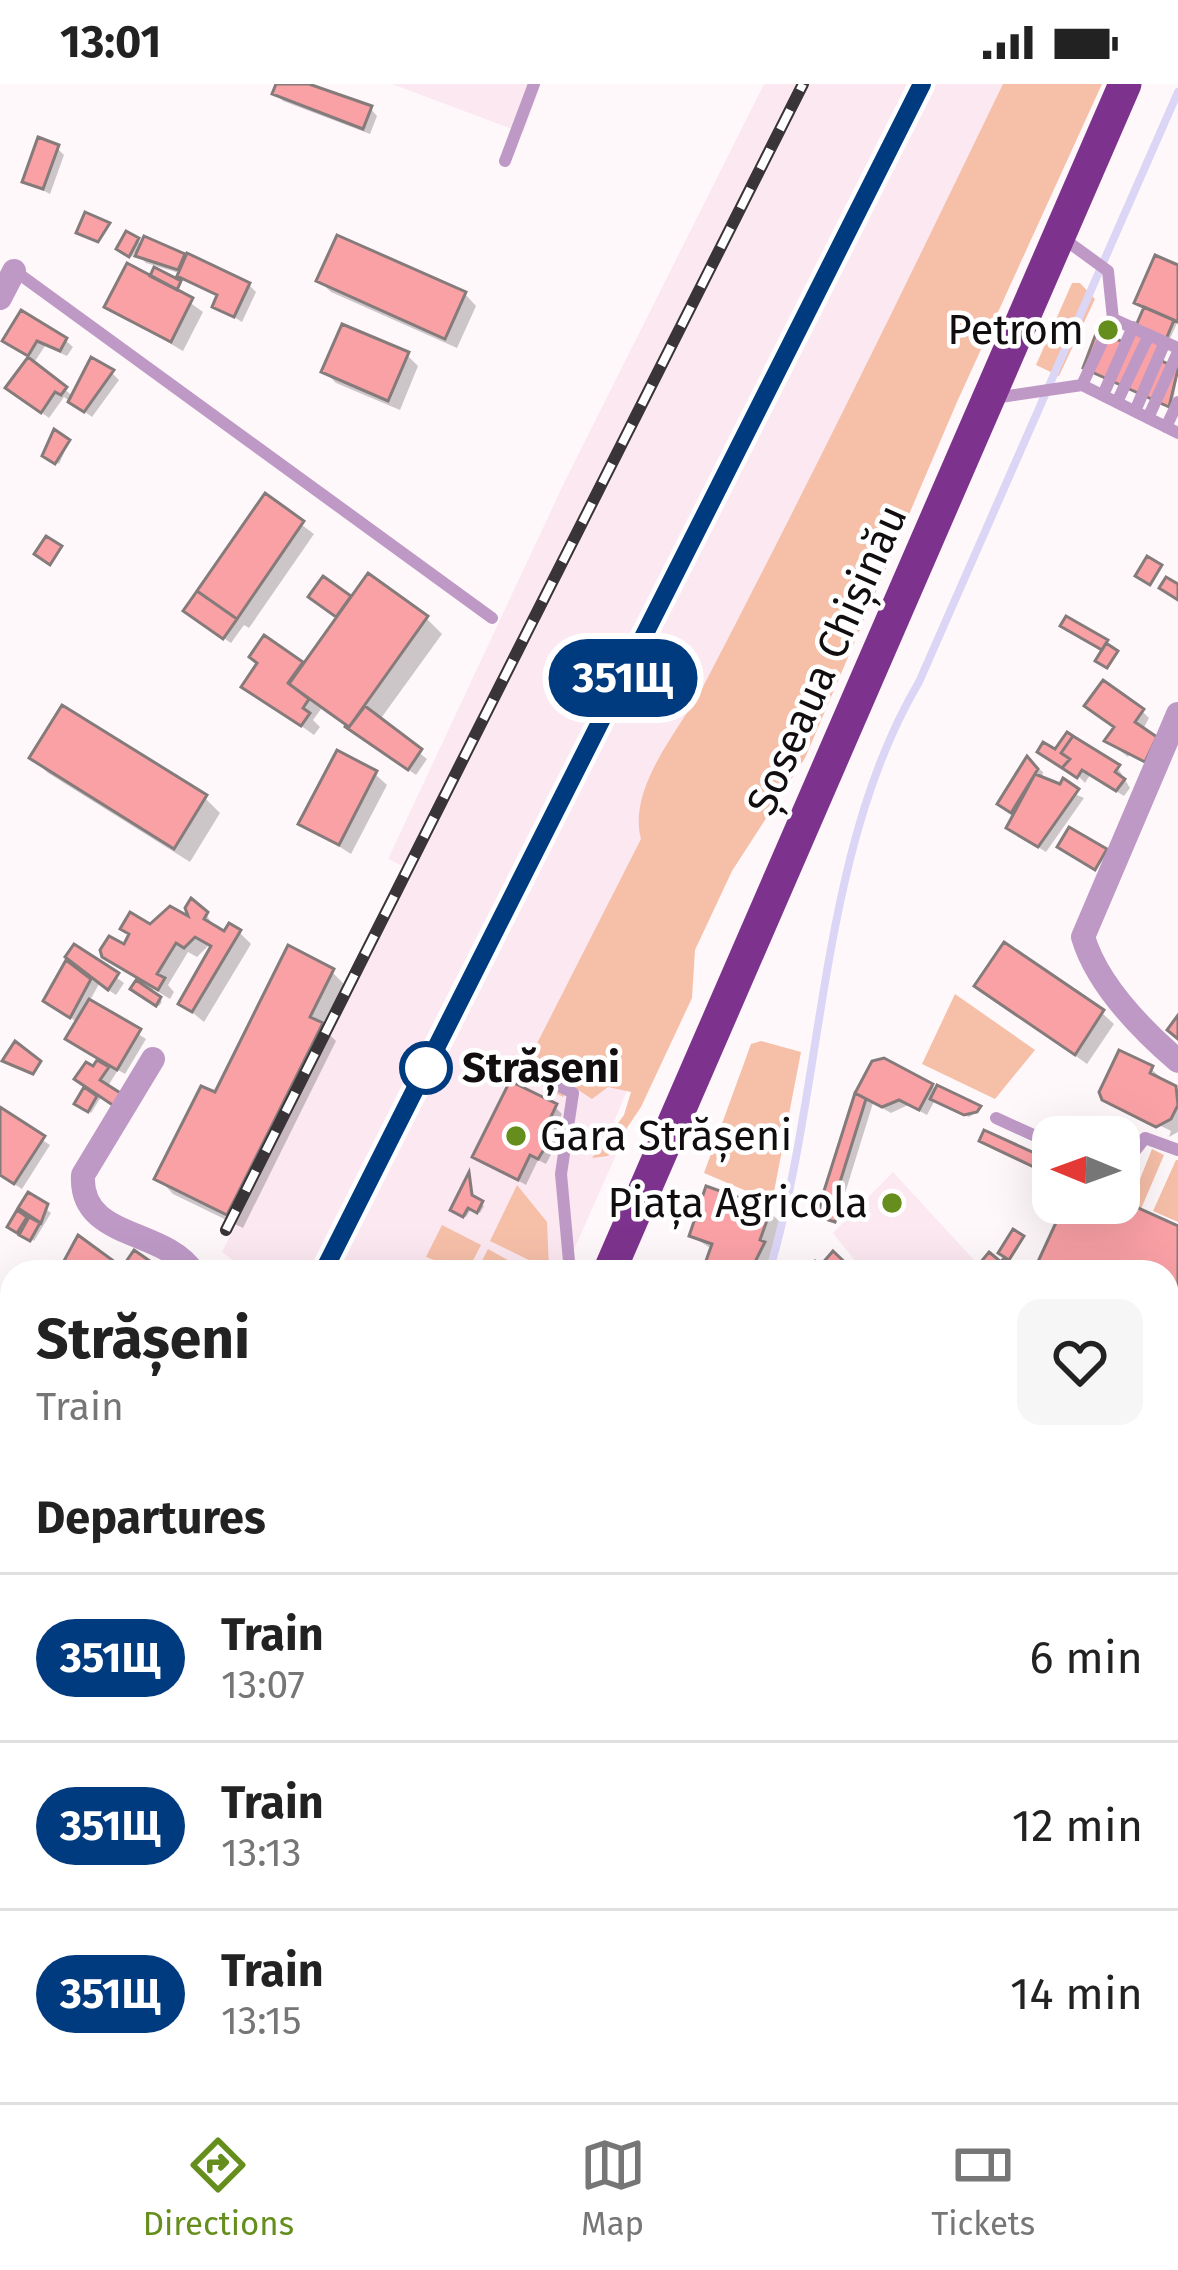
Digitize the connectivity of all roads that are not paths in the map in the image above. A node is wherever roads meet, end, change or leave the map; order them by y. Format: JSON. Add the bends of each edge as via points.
{"nodes":[{"id":1,"x":534,"y":84,"type":"edge"},
{"id":2,"x":1125,"y":84,"type":"edge"},
{"id":3,"x":505,"y":161,"type":"dead end"},
{"id":4,"x":1073,"y":245,"type":"junction"},
{"id":5,"x":14,"y":271,"type":"joint"},
{"id":6,"x":0,"y":298,"type":"edge"},
{"id":7,"x":1113,"y":319,"type":"junction"},
{"id":8,"x":1133,"y":327,"type":"junction"},
{"id":9,"x":1149,"y":334,"type":"junction"},
{"id":10,"x":1174,"y":347,"type":"edge"},
{"id":11,"x":1082,"y":385,"type":"junction"},
{"id":12,"x":1103,"y":395,"type":"junction"},
{"id":13,"x":990,"y":399,"type":"junction"},
{"id":14,"x":1178,"y":401,"type":"edge"},
{"id":15,"x":1118,"y":402,"type":"junction"},
{"id":16,"x":1141,"y":414,"type":"junction"},
{"id":17,"x":1172,"y":430,"type":"edge"},
{"id":18,"x":491,"y":618,"type":"dead end"},
{"id":19,"x":1178,"y":714,"type":"edge"},
{"id":20,"x":153,"y":1059,"type":"dead end"},
{"id":21,"x":1178,"y":1061,"type":"edge"},
{"id":22,"x":536,"y":1075,"type":"dead end"},
{"id":23,"x":996,"y":1118,"type":"dead end"},
{"id":24,"x":1032,"y":1134,"type":"edge"},
{"id":25,"x":1140,"y":1144,"type":"edge"},
{"id":26,"x":1178,"y":1150,"type":"edge"},
{"id":27,"x":180,"y":1260,"type":"edge"},
{"id":28,"x":569,"y":1260,"type":"edge"},
{"id":29,"x":614,"y":1260,"type":"edge"}],
"edges":[{"from":1,"to":3,"type":"lane"},
{"from":2,"to":4,"type":"highway","name":"Șoseaua Chișinău"},
{"from":4,"to":7,"type":"lane","via":[[1108,271]]},
{"from":4,"to":13,"type":"highway","name":"Șoseaua Chișinău"},
{"from":5,"to":6,"type":"street"},
{"from":5,"to":18,"type":"lane"},
{"from":7,"to":8,"type":"lane"},
{"from":7,"to":11,"type":"lane"},
{"from":8,"to":9,"type":"lane"},
{"from":8,"to":12,"type":"lane"},
{"from":9,"to":10,"type":"lane"},
{"from":9,"to":15,"type":"lane"},
{"from":10,"to":16,"type":"lane"},
{"from":11,"to":12,"type":"lane"},
{"from":11,"to":13,"type":"lane"},
{"from":12,"to":15,"type":"lane"},
{"from":13,"to":29,"type":"highway","name":"Șoseaua Chișinău"},
{"from":14,"to":17,"type":"lane"},
{"from":15,"to":16,"type":"lane"},
{"from":16,"to":17,"type":"lane"},
{"from":19,"to":21,"type":"street","via":[[1083,937],[1138,1023]]},
{"from":20,"to":27,"type":"street","via":[[83,1175],[82,1192],[100,1219]]},
{"from":22,"to":28,"type":"lane","via":[[572,1093],[561,1174]]},
{"from":23,"to":24,"type":"lane"},
{"from":25,"to":26,"type":"lane","via":[[1145,1138]]}]}
